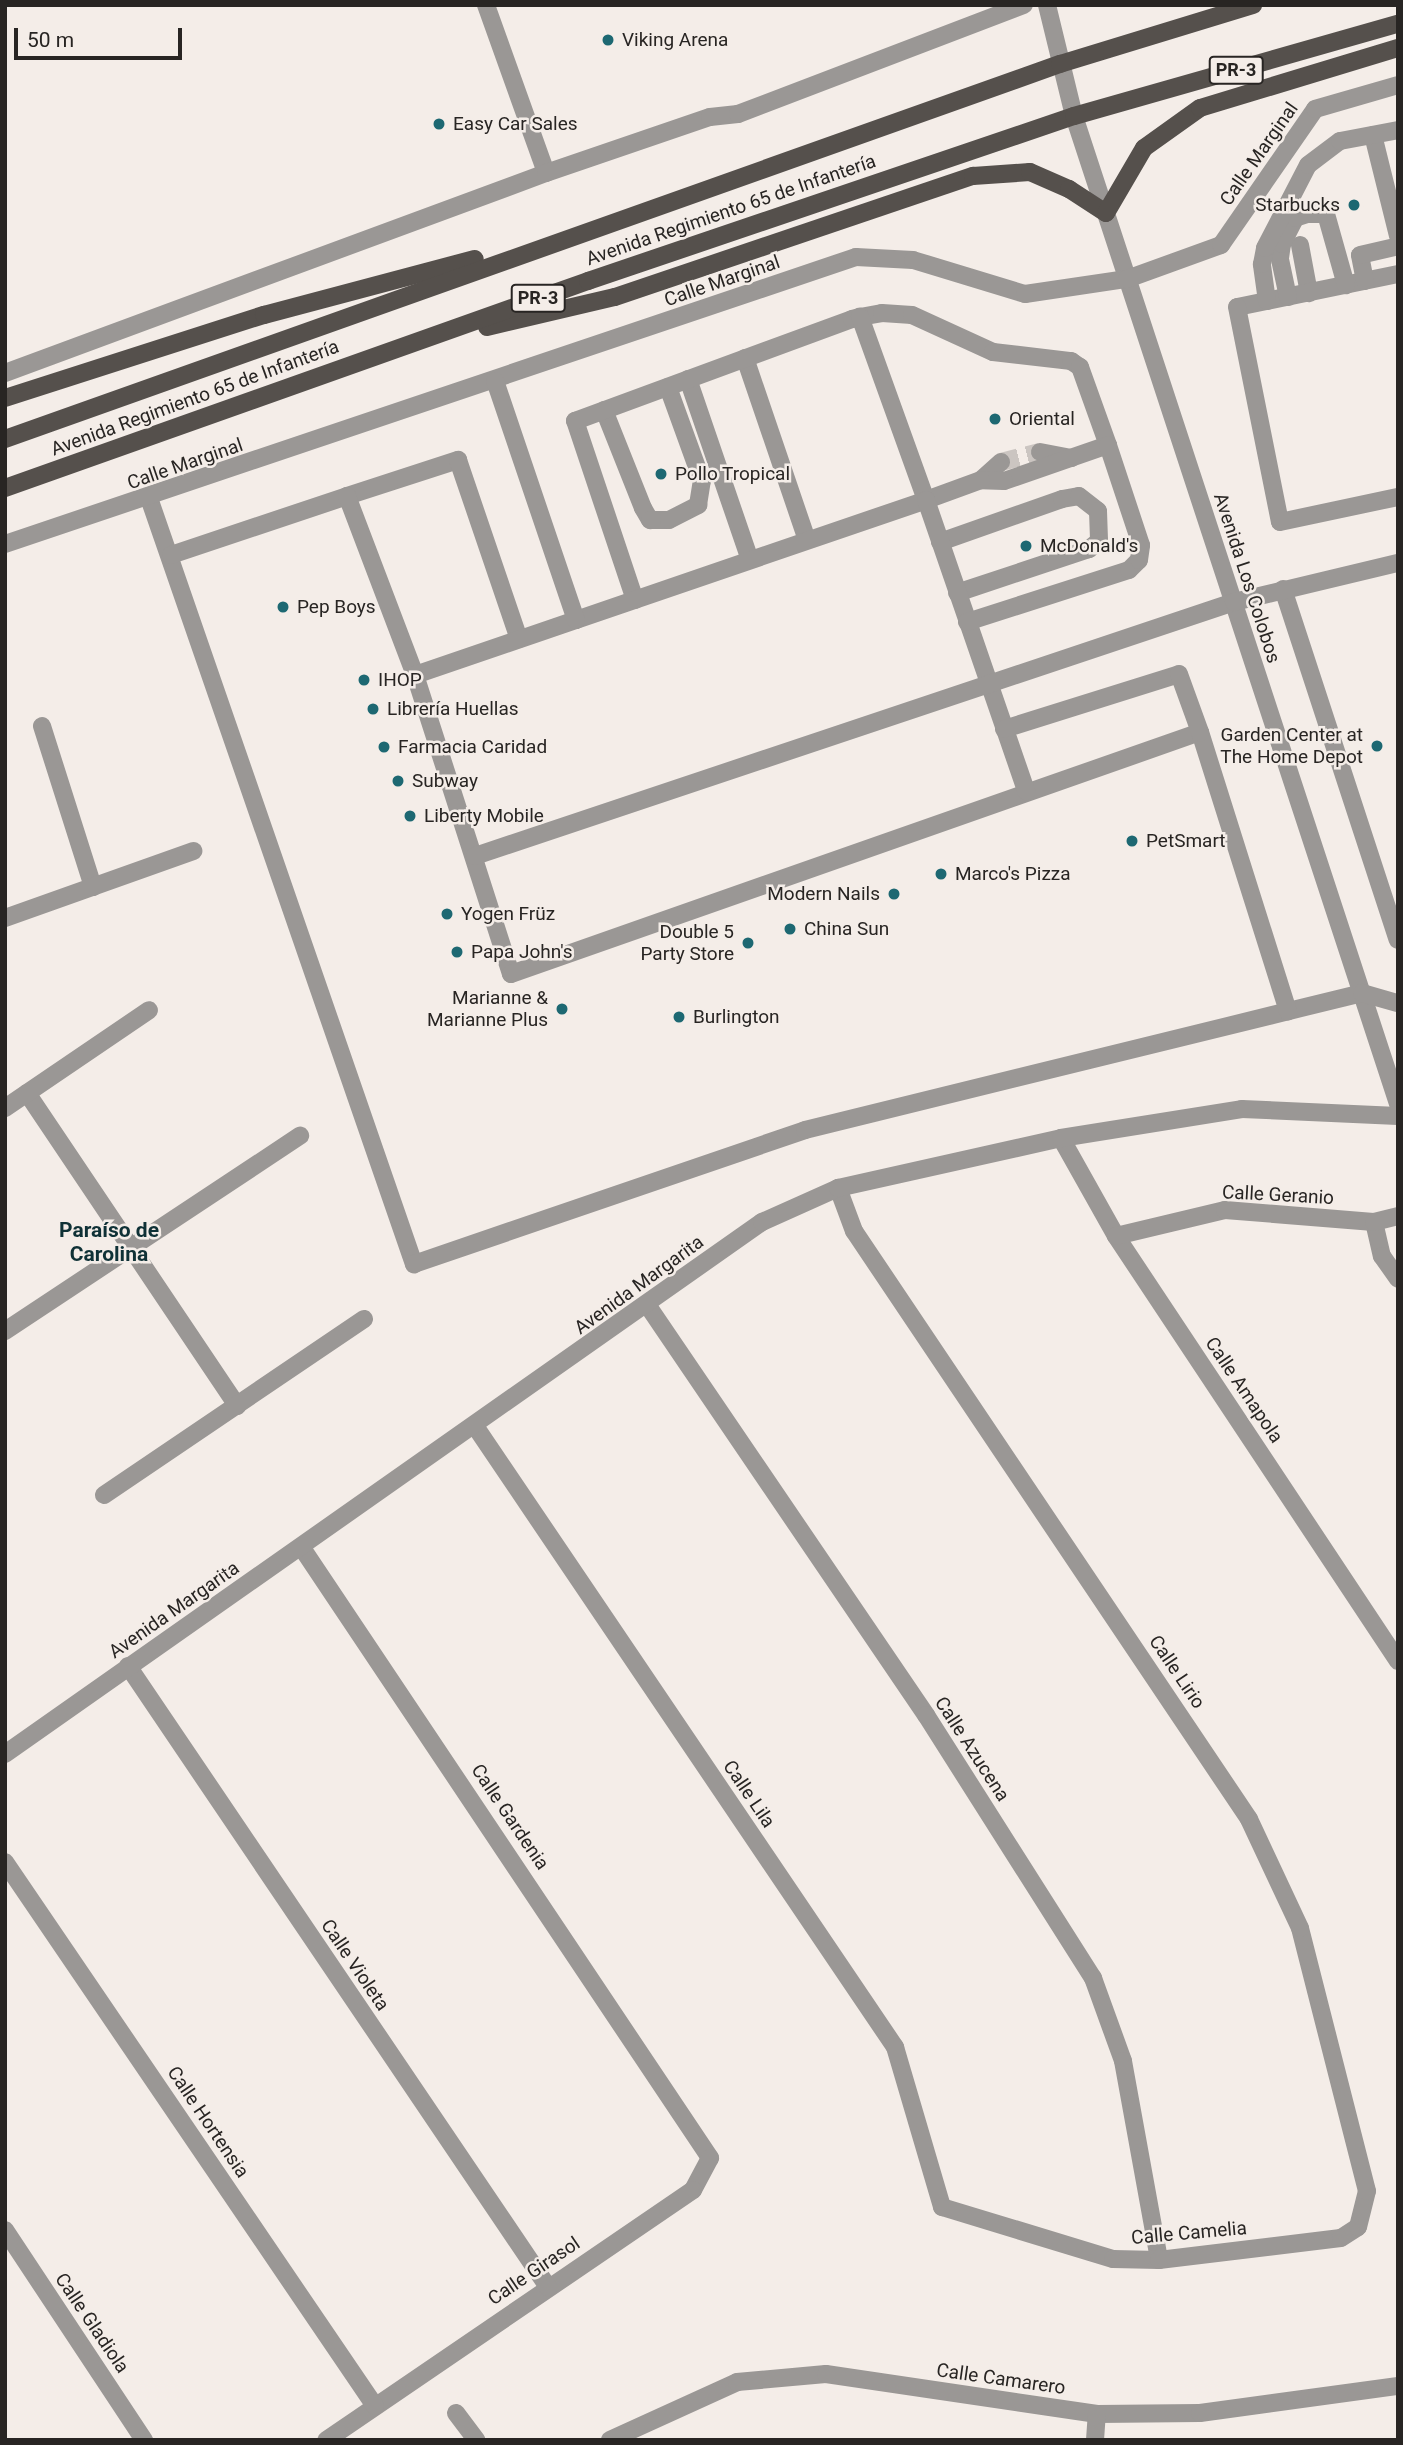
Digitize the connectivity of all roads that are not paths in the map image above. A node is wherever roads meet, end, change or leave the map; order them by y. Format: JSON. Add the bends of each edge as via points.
{"nodes":[{"id":1,"x":486,"y":5,"type":"edge"},
{"id":2,"x":1024,"y":5,"type":"edge"},
{"id":3,"x":1047,"y":5,"type":"edge"},
{"id":4,"x":1253,"y":5,"type":"edge"},
{"id":5,"x":1398,"y":24,"type":"edge"},
{"id":6,"x":1398,"y":48,"type":"edge"},
{"id":7,"x":1060,"y":64,"type":"junction"},
{"id":8,"x":1398,"y":85,"type":"edge"},
{"id":9,"x":1074,"y":116,"type":"junction"},
{"id":10,"x":1398,"y":130,"type":"edge"},
{"id":11,"x":1373,"y":135,"type":"junction"},
{"id":12,"x":546,"y":173,"type":"junction"},
{"id":13,"x":1106,"y":213,"type":"junction"},
{"id":14,"x":594,"y":227,"type":"junction"},
{"id":15,"x":1398,"y":236,"type":"edge"},
{"id":16,"x":1300,"y":245,"type":"dead end"},
{"id":17,"x":1398,"y":246,"type":"edge"},
{"id":18,"x":1398,"y":274,"type":"edge"},
{"id":19,"x":1127,"y":279,"type":"junction"},
{"id":20,"x":1365,"y":281,"type":"junction"},
{"id":21,"x":1346,"y":285,"type":"junction"},
{"id":22,"x":1309,"y":293,"type":"junction"},
{"id":23,"x":1288,"y":297,"type":"junction"},
{"id":24,"x":1267,"y":301,"type":"junction"},
{"id":25,"x":860,"y":317,"type":"junction"},
{"id":26,"x":406,"y":345,"type":"junction"},
{"id":27,"x":745,"y":358,"type":"junction"},
{"id":28,"x":5,"y":373,"type":"edge"},
{"id":29,"x":688,"y":379,"type":"junction"},
{"id":30,"x":495,"y":381,"type":"junction"},
{"id":31,"x":668,"y":387,"type":"junction"},
{"id":32,"x":5,"y":398,"type":"edge"},
{"id":33,"x":604,"y":410,"type":"junction"},
{"id":34,"x":5,"y":439,"type":"edge"},
{"id":35,"x":1108,"y":445,"type":"junction"},
{"id":36,"x":1040,"y":452,"type":"tunnel mouth"},
{"id":37,"x":1072,"y":458,"type":"junction"},
{"id":38,"x":1001,"y":462,"type":"tunnel mouth"},
{"id":39,"x":981,"y":480,"type":"junction"},
{"id":40,"x":5,"y":488,"type":"edge"},
{"id":41,"x":347,"y":496,"type":"junction"},
{"id":42,"x":1398,"y":497,"type":"edge"},
{"id":43,"x":149,"y":498,"type":"junction"},
{"id":44,"x":926,"y":499,"type":"junction"},
{"id":45,"x":807,"y":540,"type":"junction"},
{"id":46,"x":940,"y":542,"type":"junction"},
{"id":47,"x":5,"y":544,"type":"edge"},
{"id":48,"x":171,"y":555,"type":"junction"},
{"id":49,"x":750,"y":559,"type":"junction"},
{"id":50,"x":1398,"y":563,"type":"edge"},
{"id":51,"x":1283,"y":589,"type":"junction"},
{"id":52,"x":957,"y":593,"type":"junction"},
{"id":53,"x":635,"y":600,"type":"junction"},
{"id":54,"x":1234,"y":602,"type":"junction"},
{"id":55,"x":576,"y":620,"type":"junction"},
{"id":56,"x":967,"y":622,"type":"junction"},
{"id":57,"x":519,"y":639,"type":"junction"},
{"id":58,"x":415,"y":675,"type":"junction"},
{"id":59,"x":988,"y":685,"type":"junction"},
{"id":60,"x":42,"y":726,"type":"dead end"},
{"id":61,"x":1004,"y":729,"type":"junction"},
{"id":62,"x":1200,"y":732,"type":"junction"},
{"id":63,"x":1026,"y":790,"type":"junction"},
{"id":64,"x":193,"y":851,"type":"dead end"},
{"id":65,"x":475,"y":856,"type":"junction"},
{"id":66,"x":93,"y":887,"type":"junction"},
{"id":67,"x":5,"y":918,"type":"edge"},
{"id":68,"x":1398,"y":940,"type":"edge"},
{"id":69,"x":1362,"y":993,"type":"junction"},
{"id":70,"x":1398,"y":1003,"type":"edge"},
{"id":71,"x":149,"y":1010,"type":"dead end"},
{"id":72,"x":1289,"y":1011,"type":"junction"},
{"id":73,"x":27,"y":1093,"type":"junction"},
{"id":74,"x":1398,"y":1104,"type":"edge"},
{"id":75,"x":5,"y":1108,"type":"edge"},
{"id":76,"x":1398,"y":1116,"type":"edge"},
{"id":77,"x":300,"y":1136,"type":"dead end"},
{"id":78,"x":1061,"y":1138,"type":"junction"},
{"id":79,"x":838,"y":1188,"type":"junction"},
{"id":80,"x":1398,"y":1216,"type":"edge"},
{"id":81,"x":1374,"y":1222,"type":"junction"},
{"id":82,"x":1116,"y":1236,"type":"junction"},
{"id":83,"x":132,"y":1250,"type":"junction"},
{"id":84,"x":1398,"y":1279,"type":"edge"},
{"id":85,"x":648,"y":1306,"type":"junction"},
{"id":86,"x":364,"y":1319,"type":"dead end"},
{"id":87,"x":5,"y":1331,"type":"edge"},
{"id":88,"x":237,"y":1406,"type":"junction"},
{"id":89,"x":475,"y":1426,"type":"junction"},
{"id":90,"x":104,"y":1495,"type":"dead end"},
{"id":91,"x":302,"y":1548,"type":"junction"},
{"id":92,"x":1398,"y":1661,"type":"edge"},
{"id":93,"x":128,"y":1666,"type":"junction"},
{"id":94,"x":5,"y":1754,"type":"edge"},
{"id":95,"x":5,"y":1862,"type":"edge"},
{"id":96,"x":680,"y":2113,"type":"joint"},
{"id":97,"x":942,"y":2207,"type":"joint"},
{"id":98,"x":1358,"y":2227,"type":"joint"},
{"id":99,"x":5,"y":2230,"type":"edge"},
{"id":100,"x":1159,"y":2260,"type":"junction"},
{"id":101,"x":548,"y":2287,"type":"junction"},
{"id":102,"x":1398,"y":2386,"type":"edge"},
{"id":103,"x":375,"y":2406,"type":"junction"},
{"id":104,"x":456,"y":2413,"type":"dead end"},
{"id":105,"x":1097,"y":2414,"type":"junction"},
{"id":106,"x":145,"y":2440,"type":"edge"},
{"id":107,"x":326,"y":2440,"type":"edge"},
{"id":108,"x":476,"y":2440,"type":"edge"},
{"id":109,"x":610,"y":2440,"type":"edge"},
{"id":110,"x":1095,"y":2440,"type":"edge"}],
"edges":[{"from":1,"to":12,"type":"street"},
{"from":2,"to":12,"type":"street","via":[[738,114],[710,117]]},
{"from":3,"to":7,"type":"street","name":"Avenida Los Colobos"},
{"from":4,"to":7,"type":"main road","name":"Avenida Regimiento 65 de Infantería","number":"PR-3"},
{"from":5,"to":9,"type":"main road","name":"Avenida Regimiento 65 de Infantería","number":"PR-3"},
{"from":6,"to":13,"type":"main road","via":[[1199,108],[1144,148]]},
{"from":7,"to":9,"type":"street","name":"Avenida Los Colobos"},
{"from":7,"to":14,"type":"main road","name":"Avenida Regimiento 65 de Infantería","number":"PR-3"},
{"from":8,"to":19,"type":"street","name":"Calle Marginal","via":[[1315,110],[1222,245]]},
{"from":9,"to":13,"type":"street","name":"Avenida Los Colobos"},
{"from":9,"to":26,"type":"main road","name":"Avenida Regimiento 65 de Infantería","number":"PR-3"},
{"from":10,"to":11,"type":"street"},
{"from":11,"to":15,"type":"street"},
{"from":11,"to":24,"type":"street","via":[[1340,141],[1308,165],[1265,248],[1262,264]]},
{"from":12,"to":28,"type":"street"},
{"from":13,"to":19,"type":"street","name":"Avenida Los Colobos"},
{"from":13,"to":26,"type":"main road","via":[[1069,189],[1030,172],[973,176],[615,297]]},
{"from":14,"to":32,"type":"main road","via":[[264,315]]},
{"from":14,"to":34,"type":"main road","name":"Avenida Regimiento 65 de Infantería","number":"PR-3"},
{"from":16,"to":22,"type":"street"},
{"from":17,"to":20,"type":"street","via":[[1360,255]]},
{"from":18,"to":20,"type":"street"},
{"from":19,"to":30,"type":"street","name":"Calle Marginal","via":[[1025,295],[913,260],[856,257]]},
{"from":19,"to":54,"type":"street","name":"Avenida Los Colobos"},
{"from":20,"to":21,"type":"street"},
{"from":21,"to":22,"type":"street"},
{"from":21,"to":23,"type":"street","via":[[1326,214],[1307,214],[1295,218],[1282,244],[1280,258]]},
{"from":22,"to":23,"type":"street"},
{"from":23,"to":24,"type":"street"},
{"from":24,"to":42,"type":"street","via":[[1237,307],[1280,522]]},
{"from":25,"to":27,"type":"street"},
{"from":25,"to":35,"type":"street","via":[[912,315],[993,352],[1071,361],[1080,367]]},
{"from":25,"to":44,"type":"street"},
{"from":26,"to":40,"type":"main road","name":"Avenida Regimiento 65 de Infantería","number":"PR-3"},
{"from":27,"to":29,"type":"street"},
{"from":27,"to":45,"type":"street"},
{"from":29,"to":31,"type":"street"},
{"from":29,"to":49,"type":"street"},
{"from":30,"to":43,"type":"street","name":"Calle Marginal"},
{"from":30,"to":55,"type":"street"},
{"from":31,"to":33,"type":"street"},
{"from":31,"to":33,"type":"street","via":[[702,481],[698,505],[669,520],[650,520]]},
{"from":33,"to":53,"type":"street","via":[[575,421]]},
{"from":35,"to":37,"type":"street"},
{"from":35,"to":56,"type":"street","via":[[1140,545],[1139,560],[1129,570]]},
{"from":36,"to":37,"type":"street"},
{"from":37,"to":39,"type":"street","via":[[1004,481]]},
{"from":38,"to":39,"type":"street"},
{"from":39,"to":44,"type":"street"},
{"from":41,"to":48,"type":"street"},
{"from":41,"to":57,"type":"street","via":[[458,460]]},
{"from":41,"to":58,"type":"street"},
{"from":43,"to":47,"type":"street","name":"Calle Marginal"},
{"from":43,"to":48,"type":"street"},
{"from":44,"to":45,"type":"street"},
{"from":44,"to":46,"type":"street"},
{"from":45,"to":49,"type":"street"},
{"from":46,"to":52,"type":"street"},
{"from":46,"to":52,"type":"street","via":[[1062,499],[1079,496],[1098,511],[1099,541],[1089,549]]},
{"from":48,"to":72,"type":"street","via":[[414,1264],[805,1130]]},
{"from":49,"to":53,"type":"street"},
{"from":50,"to":51,"type":"street"},
{"from":51,"to":54,"type":"street"},
{"from":51,"to":68,"type":"street"},
{"from":52,"to":56,"type":"street"},
{"from":53,"to":55,"type":"street"},
{"from":54,"to":59,"type":"street"},
{"from":54,"to":69,"type":"street","name":"Avenida Los Colobos"},
{"from":55,"to":57,"type":"street"},
{"from":56,"to":59,"type":"street"},
{"from":57,"to":58,"type":"street"},
{"from":58,"to":65,"type":"street"},
{"from":59,"to":61,"type":"street"},
{"from":59,"to":65,"type":"street"},
{"from":60,"to":66,"type":"street"},
{"from":61,"to":62,"type":"street","via":[[1179,674]]},
{"from":61,"to":63,"type":"street"},
{"from":62,"to":63,"type":"street"},
{"from":62,"to":72,"type":"street"},
{"from":63,"to":65,"type":"street","via":[[511,974]]},
{"from":64,"to":66,"type":"street"},
{"from":66,"to":67,"type":"street"},
{"from":69,"to":70,"type":"street"},
{"from":69,"to":72,"type":"street"},
{"from":69,"to":74,"type":"street","name":"Avenida Los Colobos"},
{"from":71,"to":73,"type":"street"},
{"from":73,"to":75,"type":"street"},
{"from":73,"to":83,"type":"street"},
{"from":76,"to":78,"type":"street","name":"Avenida Margarita","via":[[1242,1108]]},
{"from":77,"to":83,"type":"street"},
{"from":78,"to":79,"type":"street","name":"Avenida Margarita"},
{"from":78,"to":82,"type":"street","name":"Calle Amapola"},
{"from":79,"to":85,"type":"street","name":"Avenida Margarita","via":[[762,1222]]},
{"from":79,"to":98,"type":"street","name":"Calle Lirio","via":[[854,1231],[1249,1819],[1300,1928],[1367,2191]]},
{"from":80,"to":81,"type":"street","name":"Calle Geranio"},
{"from":81,"to":82,"type":"street","name":"Calle Geranio","via":[[1225,1210]]},
{"from":81,"to":84,"type":"street","via":[[1382,1256]]},
{"from":82,"to":92,"type":"street","name":"Calle Amapola"},
{"from":83,"to":87,"type":"street"},
{"from":83,"to":88,"type":"street"},
{"from":85,"to":89,"type":"street","name":"Avenida Margarita"},
{"from":85,"to":100,"type":"street","name":"Calle Azucena","via":[[926,1715],[1093,1978],[1122,2061]]},
{"from":86,"to":88,"type":"street"},
{"from":88,"to":90,"type":"street"},
{"from":89,"to":91,"type":"street","name":"Avenida Margarita"},
{"from":89,"to":97,"type":"street","name":"Calle Lila","via":[[895,2047]]},
{"from":91,"to":93,"type":"street","name":"Avenida Margarita"},
{"from":91,"to":96,"type":"street","name":"Calle Gardenia"},
{"from":93,"to":94,"type":"street","name":"Avenida Margarita"},
{"from":93,"to":101,"type":"street","name":"Calle Violeta"},
{"from":95,"to":103,"type":"street","name":"Calle Hortensia"},
{"from":96,"to":101,"type":"street","name":"Calle Girasol","via":[[710,2158],[693,2190]]},
{"from":97,"to":100,"type":"street","name":"Calle Camelia","via":[[1113,2259]]},
{"from":98,"to":100,"type":"street","name":"Calle Camelia","via":[[1341,2238]]},
{"from":99,"to":106,"type":"street","name":"Calle Gladiola"},
{"from":101,"to":103,"type":"street","name":"Calle Girasol"},
{"from":102,"to":105,"type":"street","name":"Calle Camarero","via":[[1200,2413]]},
{"from":103,"to":107,"type":"street","name":"Calle Girasol"},
{"from":104,"to":108,"type":"street"},
{"from":105,"to":109,"type":"street","name":"Calle Camarero","via":[[825,2374],[737,2382]]},
{"from":105,"to":110,"type":"street"}]}
